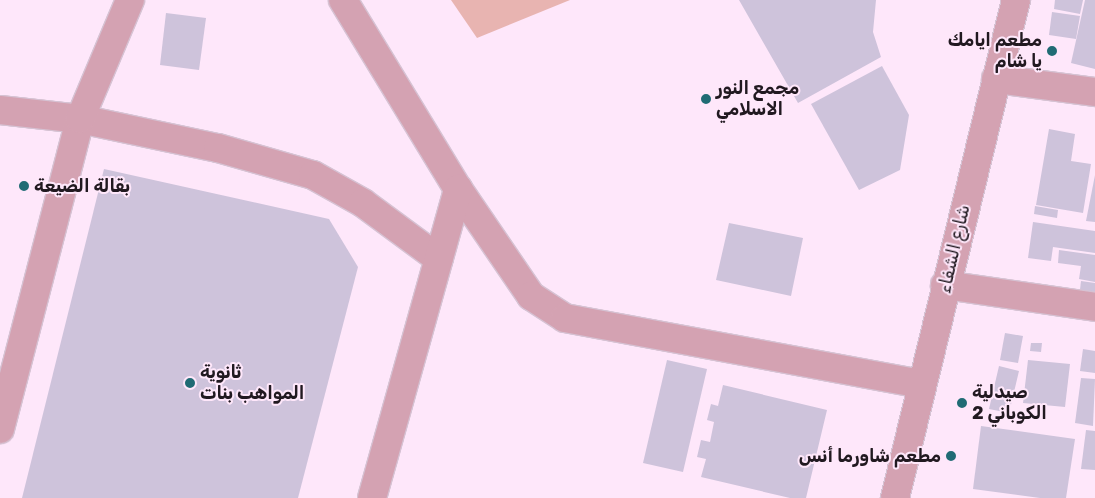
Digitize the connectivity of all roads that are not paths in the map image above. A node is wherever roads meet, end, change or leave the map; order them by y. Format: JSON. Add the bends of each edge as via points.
{"nodes":[{"id":1,"x":130,"y":0,"type":"edge"},
{"id":2,"x":343,"y":0,"type":"edge"},
{"id":3,"x":1016,"y":0,"type":"edge"},
{"id":4,"x":996,"y":79,"type":"junction"},
{"id":5,"x":1095,"y":92,"type":"edge"},
{"id":6,"x":0,"y":110,"type":"edge"},
{"id":7,"x":80,"y":119,"type":"junction"},
{"id":8,"x":458,"y":189,"type":"junction"},
{"id":9,"x":439,"y":259,"type":"junction"},
{"id":10,"x":945,"y":285,"type":"junction"},
{"id":11,"x":1095,"y":307,"type":"edge"},
{"id":12,"x":921,"y":384,"type":"junction"},
{"id":13,"x":0,"y":429,"type":"edge"},
{"id":14,"x":372,"y":498,"type":"edge"},
{"id":15,"x":895,"y":498,"type":"edge"}],
"edges":[{"from":1,"to":7,"type":"street"},
{"from":2,"to":8,"type":"street"},
{"from":3,"to":4,"type":"street","name":"شارع الشفاء"},
{"from":4,"to":5,"type":"street"},
{"from":4,"to":10,"type":"street","name":"شارع الشفاء"},
{"from":6,"to":7,"type":"street"},
{"from":7,"to":9,"type":"street","via":[[218,148],[313,175],[363,203]]},
{"from":7,"to":13,"type":"street"},
{"from":8,"to":9,"type":"street"},
{"from":8,"to":12,"type":"street","via":[[531,296],[566,318]]},
{"from":9,"to":14,"type":"street"},
{"from":10,"to":11,"type":"street"},
{"from":10,"to":12,"type":"street","name":"شارع الشفاء"},
{"from":12,"to":15,"type":"street","name":"شارع الشفاء"}]}
